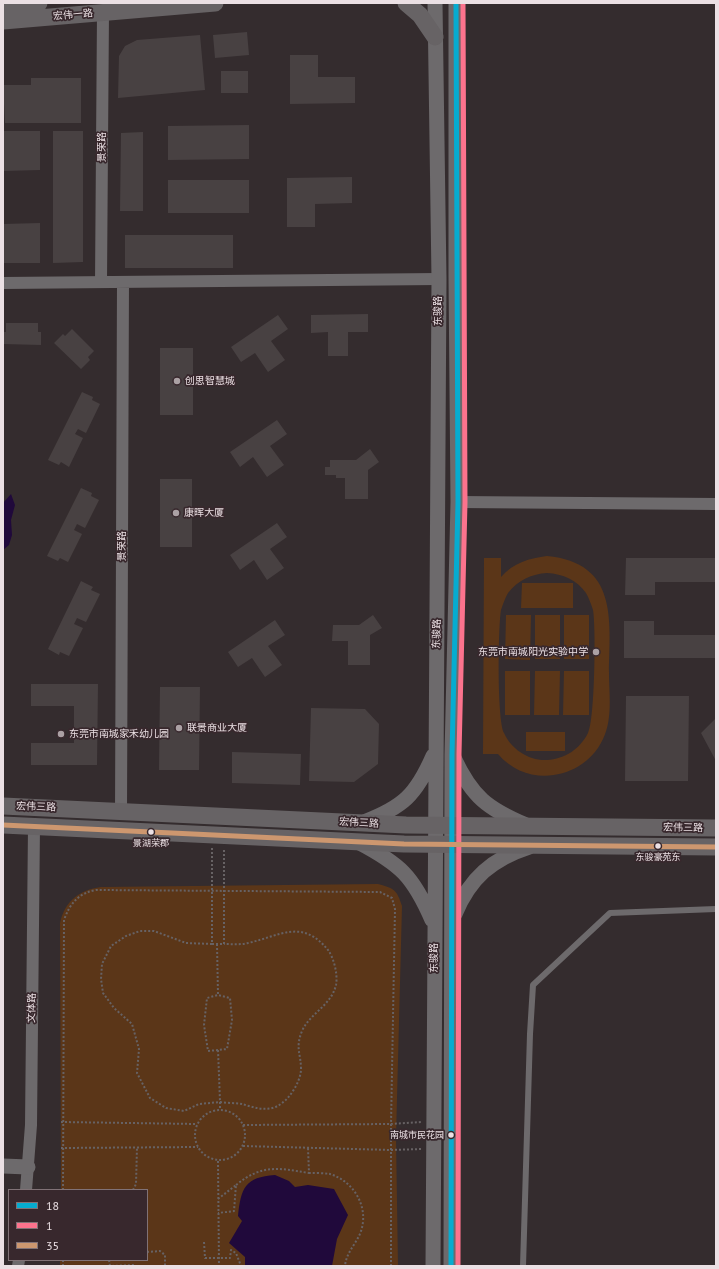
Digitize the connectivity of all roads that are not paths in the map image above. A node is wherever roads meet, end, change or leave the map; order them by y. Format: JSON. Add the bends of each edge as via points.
{"nodes":[{"id":1,"x":39,"y":3,"type":"edge"},
{"id":2,"x":214,"y":3,"type":"edge"},
{"id":3,"x":406,"y":3,"type":"edge"},
{"id":4,"x":435,"y":3,"type":"edge"},
{"id":5,"x":456,"y":3,"type":"edge"},
{"id":6,"x":3,"y":6,"type":"edge"},
{"id":7,"x":103,"y":12,"type":"junction"},
{"id":8,"x":3,"y":20,"type":"edge"},
{"id":9,"x":435,"y":37,"type":"junction"},
{"id":10,"x":438,"y":279,"type":"junction"},
{"id":11,"x":101,"y":282,"type":"junction"},
{"id":12,"x":123,"y":282,"type":"junction"},
{"id":13,"x":3,"y":283,"type":"edge"},
{"id":14,"x":458,"y":502,"type":"junction"},
{"id":15,"x":716,"y":504,"type":"edge"},
{"id":16,"x":435,"y":752,"type":"junction"},
{"id":17,"x":452,"y":754,"type":"junction"},
{"id":18,"x":3,"y":806,"type":"edge"},
{"id":19,"x":121,"y":811,"type":"junction"},
{"id":20,"x":363,"y":823,"type":"junction"},
{"id":21,"x":3,"y":825,"type":"edge"},
{"id":22,"x":435,"y":825,"type":"junction"},
{"id":23,"x":452,"y":825,"type":"junction"},
{"id":24,"x":34,"y":826,"type":"junction"},
{"id":25,"x":527,"y":826,"type":"junction"},
{"id":26,"x":716,"y":828,"type":"edge"},
{"id":27,"x":357,"y":841,"type":"junction"},
{"id":28,"x":435,"y":844,"type":"junction"},
{"id":29,"x":452,"y":845,"type":"junction"},
{"id":30,"x":534,"y":846,"type":"junction"},
{"id":31,"x":716,"y":847,"type":"edge"},
{"id":32,"x":716,"y":909,"type":"edge"},
{"id":33,"x":452,"y":920,"type":"junction"},
{"id":34,"x":434,"y":926,"type":"junction"},
{"id":35,"x":3,"y":1166,"type":"edge"},
{"id":36,"x":28,"y":1167,"type":"junction"},
{"id":37,"x":26,"y":1189,"type":"edge"},
{"id":38,"x":433,"y":1266,"type":"edge"},
{"id":39,"x":450,"y":1266,"type":"edge"},
{"id":40,"x":523,"y":1266,"type":"edge"}],
"edges":[{"from":1,"to":6,"type":"main road"},
{"from":2,"to":7,"type":"main road","name":"宏伟一路"},
{"from":3,"to":9,"type":"main road","via":[[420,15]]},
{"from":4,"to":9,"type":"street","name":"东骏路"},
{"from":5,"to":14,"type":"street","name":"东骏路"},
{"from":7,"to":8,"type":"main road","name":"宏伟一路"},
{"from":7,"to":11,"type":"street","name":"景荣路"},
{"from":9,"to":10,"type":"street","name":"东骏路"},
{"from":10,"to":12,"type":"street"},
{"from":10,"to":16,"type":"street","name":"东骏路"},
{"from":11,"to":12,"type":"street"},
{"from":11,"to":13,"type":"street"},
{"from":12,"to":19,"type":"street","name":"景荣路"},
{"from":14,"to":15,"type":"street"},
{"from":14,"to":17,"type":"street","name":"东骏路"},
{"from":16,"to":20,"type":"street","via":[[416,790],[400,805]]},
{"from":16,"to":22,"type":"street","name":"东骏路"},
{"from":17,"to":23,"type":"street","name":"东骏路"},
{"from":17,"to":25,"type":"street","via":[[462,775],[478,796],[498,813]]},
{"from":18,"to":19,"type":"main road","name":"宏伟三路"},
{"from":19,"to":20,"type":"main road","name":"宏伟三路"},
{"from":20,"to":22,"type":"main road","name":"宏伟三路"},
{"from":21,"to":24,"type":"main road","name":"宏伟三路"},
{"from":22,"to":23,"type":"main road","name":"宏伟三路"},
{"from":22,"to":28,"type":"street","name":"东骏路"},
{"from":23,"to":25,"type":"main road","name":"宏伟三路"},
{"from":23,"to":29,"type":"street","name":"东骏路"},
{"from":24,"to":27,"type":"main road","name":"宏伟三路"},
{"from":24,"to":36,"type":"street","name":"文体路","via":[[31,1125]]},
{"from":25,"to":26,"type":"main road","name":"宏伟三路"},
{"from":27,"to":28,"type":"main road","name":"宏伟三路"},
{"from":27,"to":34,"type":"street","via":[[397,864],[413,882]]},
{"from":28,"to":29,"type":"main road","name":"宏伟三路"},
{"from":28,"to":34,"type":"street","name":"东骏路"},
{"from":29,"to":30,"type":"main road","name":"宏伟三路"},
{"from":29,"to":33,"type":"street","name":"东骏路"},
{"from":30,"to":31,"type":"main road","name":"宏伟三路"},
{"from":30,"to":33,"type":"street","via":[[512,852],[493,863],[475,879],[462,897]]},
{"from":32,"to":40,"type":"lane","via":[[610,913],[533,985]]},
{"from":33,"to":39,"type":"street","name":"东骏路"},
{"from":34,"to":38,"type":"street","name":"东骏路"},
{"from":35,"to":36,"type":"street"},
{"from":36,"to":37,"type":"street","name":"文体路"}]}
